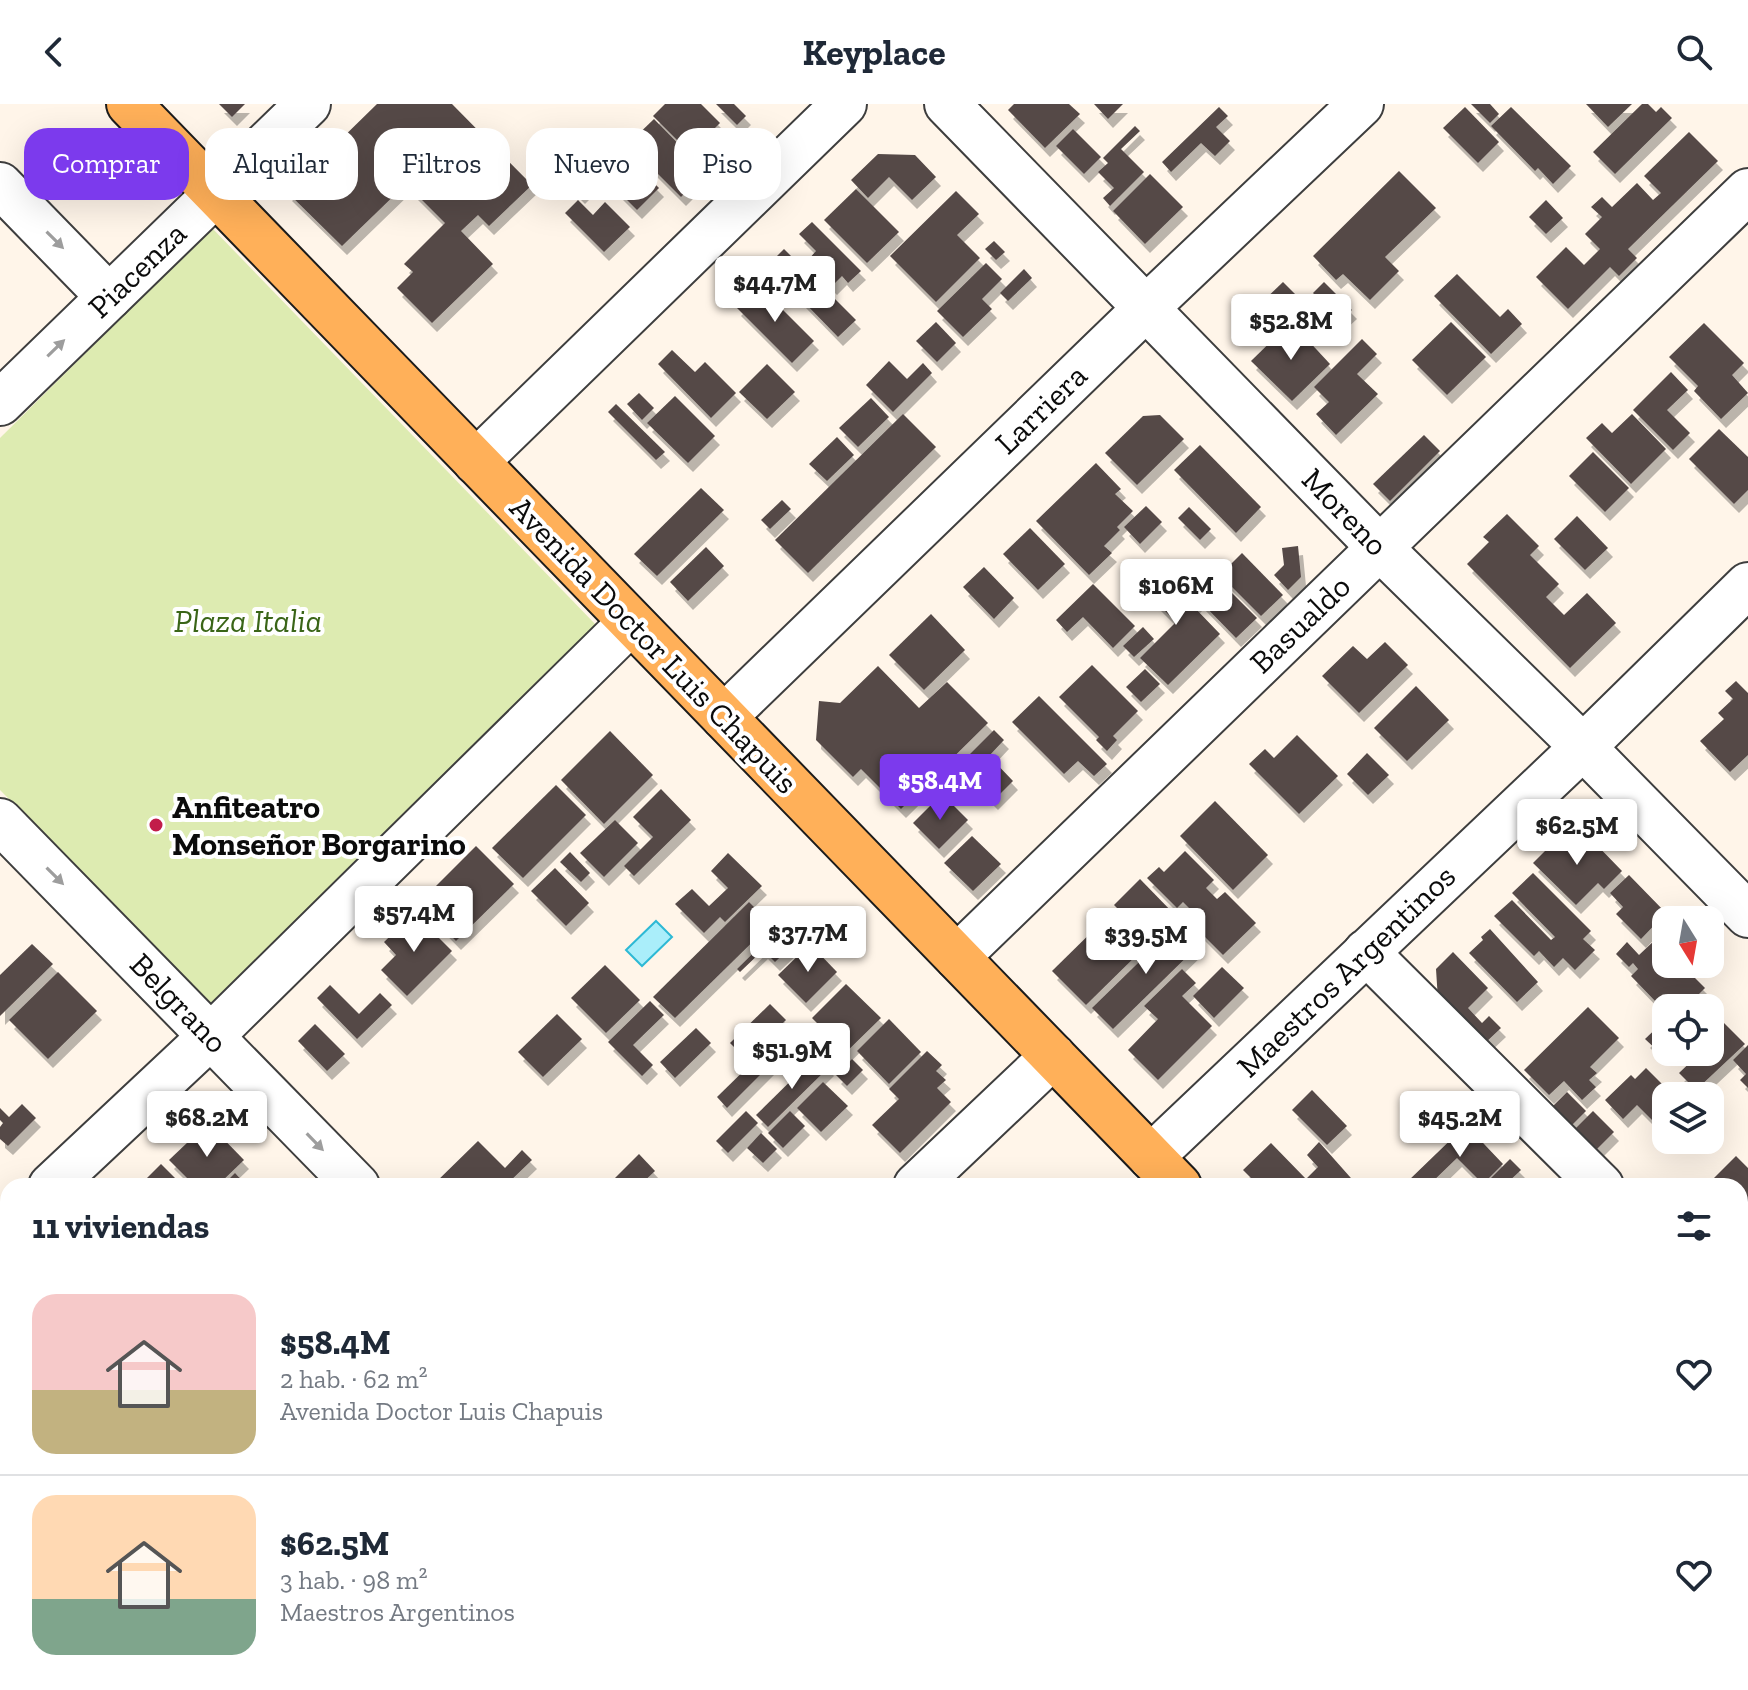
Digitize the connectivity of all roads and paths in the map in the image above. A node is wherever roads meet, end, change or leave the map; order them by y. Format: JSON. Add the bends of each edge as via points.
{"nodes":[{"id":1,"x":129,"y":104,"type":"edge"},
{"id":2,"x":308,"y":104,"type":"edge"},
{"id":3,"x":844,"y":104,"type":"edge"},
{"id":4,"x":947,"y":104,"type":"edge"},
{"id":5,"x":1361,"y":104,"type":"edge"},
{"id":6,"x":283,"y":128,"type":"edge"},
{"id":7,"x":205,"y":182,"type":"edge"},
{"id":8,"x":0,"y":185,"type":"edge"},
{"id":9,"x":1748,"y":191,"type":"edge"},
{"id":10,"x":209,"y":200,"type":"edge"},
{"id":11,"x":223,"y":200,"type":"edge"},
{"id":12,"x":109,"y":297,"type":"junction"},
{"id":13,"x":1146,"y":308,"type":"junction"},
{"id":14,"x":0,"y":403,"type":"edge"},
{"id":15,"x":476,"y":462,"type":"junction"},
{"id":16,"x":1379,"y":547,"type":"junction"},
{"id":17,"x":1748,"y":585,"type":"edge"},
{"id":18,"x":631,"y":622,"type":"junction"},
{"id":19,"x":724,"y":717,"type":"junction"},
{"id":20,"x":1583,"y":747,"type":"junction"},
{"id":21,"x":0,"y":821,"type":"edge"},
{"id":22,"x":1748,"y":915,"type":"edge"},
{"id":23,"x":1366,"y":952,"type":"junction"},
{"id":24,"x":957,"y":957,"type":"junction"},
{"id":25,"x":211,"y":1036,"type":"junction"},
{"id":26,"x":1053,"y":1056,"type":"junction"},
{"id":27,"x":1165,"y":1172,"type":"edge"},
{"id":28,"x":60,"y":1178,"type":"edge"},
{"id":29,"x":349,"y":1178,"type":"edge"},
{"id":30,"x":924,"y":1178,"type":"edge"},
{"id":31,"x":1593,"y":1178,"type":"edge"}],
"edges":[{"from":1,"to":7,"type":"main road","name":"Avenida Doctor Luis Chapuis"},
{"from":2,"to":6,"type":"street","name":"Piacenza"},
{"from":3,"to":15,"type":"street"},
{"from":4,"to":13,"type":"street","name":"Moreno"},
{"from":5,"to":13,"type":"street","name":"Larriera"},
{"from":8,"to":12,"type":"street","one_way":true},
{"from":9,"to":16,"type":"street","name":"Basualdo"},
{"from":10,"to":12,"type":"street","name":"Piacenza"},
{"from":11,"to":15,"type":"main road","name":"Avenida Doctor Luis Chapuis"},
{"from":14,"to":12,"type":"street","name":"Piacenza","one_way":true},
{"from":13,"to":16,"type":"street","name":"Moreno"},
{"from":13,"to":19,"type":"street","name":"Larriera"},
{"from":15,"to":18,"type":"main road","name":"Avenida Doctor Luis Chapuis"},
{"from":16,"to":20,"type":"street","name":"Moreno"},
{"from":16,"to":24,"type":"street","name":"Basualdo"},
{"from":17,"to":20,"type":"street","name":"Maestros Argentinos"},
{"from":18,"to":19,"type":"main road","name":"Avenida Doctor Luis Chapuis"},
{"from":18,"to":25,"type":"street"},
{"from":19,"to":24,"type":"main road","name":"Avenida Doctor Luis Chapuis"},
{"from":20,"to":22,"type":"street","name":"Moreno"},
{"from":20,"to":23,"type":"street","name":"Maestros Argentinos"},
{"from":21,"to":25,"type":"street","name":"Belgrano","one_way":true},
{"from":23,"to":27,"type":"street","name":"Maestros Argentinos"},
{"from":23,"to":31,"type":"street"},
{"from":24,"to":26,"type":"main road","name":"Avenida Doctor Luis Chapuis"},
{"from":25,"to":28,"type":"street"},
{"from":25,"to":29,"type":"street","name":"Belgrano","one_way":true},
{"from":26,"to":27,"type":"main road","name":"Avenida Doctor Luis Chapuis"},
{"from":26,"to":30,"type":"street"}]}
